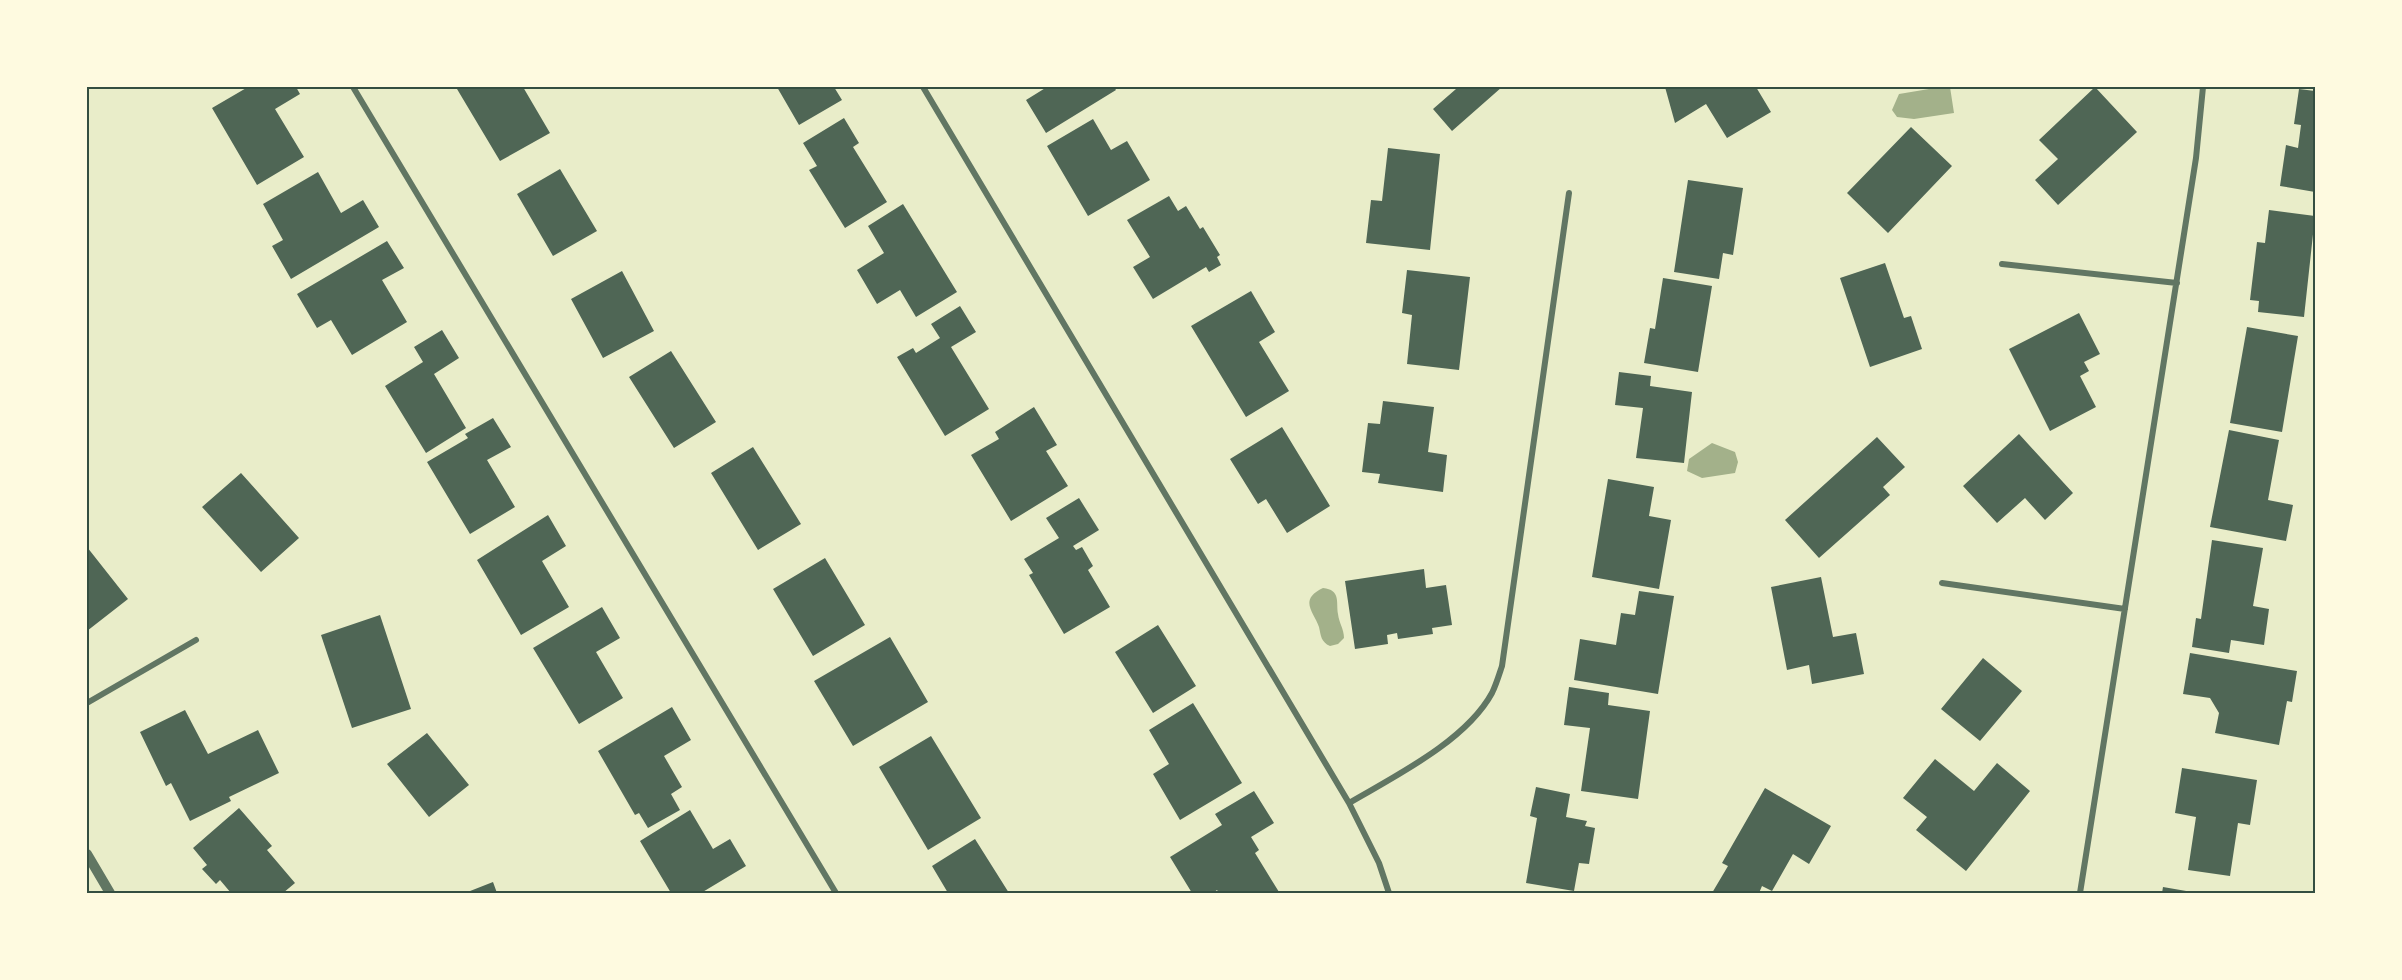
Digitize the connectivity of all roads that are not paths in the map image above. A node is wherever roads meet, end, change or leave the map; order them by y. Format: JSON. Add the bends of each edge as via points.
{"nodes":[{"id":1,"x":353,"y":87,"type":"edge"},
{"id":2,"x":923,"y":87,"type":"edge"},
{"id":3,"x":2203,"y":87,"type":"edge"},
{"id":4,"x":1569,"y":193,"type":"dead end"},
{"id":5,"x":2002,"y":264,"type":"dead end"},
{"id":6,"x":2177,"y":283,"type":"junction"},
{"id":7,"x":1942,"y":583,"type":"dead end"},
{"id":8,"x":2125,"y":609,"type":"junction"},
{"id":9,"x":196,"y":640,"type":"dead end"},
{"id":10,"x":87,"y":703,"type":"edge"},
{"id":11,"x":1348,"y":803,"type":"junction"},
{"id":12,"x":87,"y":854,"type":"edge"},
{"id":13,"x":110,"y":893,"type":"edge"},
{"id":14,"x":836,"y":893,"type":"edge"},
{"id":15,"x":1389,"y":893,"type":"edge"},
{"id":16,"x":2080,"y":893,"type":"edge"}],
"edges":[{"from":1,"to":14,"type":"street"},
{"from":2,"to":11,"type":"street"},
{"from":3,"to":6,"type":"street"},
{"from":4,"to":11,"type":"street","via":[[1508,637],[1492,693],[1448,741]]},
{"from":5,"to":6,"type":"street"},
{"from":6,"to":8,"type":"street"},
{"from":7,"to":8,"type":"street"},
{"from":8,"to":16,"type":"street"},
{"from":9,"to":10,"type":"street"},
{"from":11,"to":15,"type":"street","via":[[1379,863]]},
{"from":12,"to":13,"type":"street"}]}
